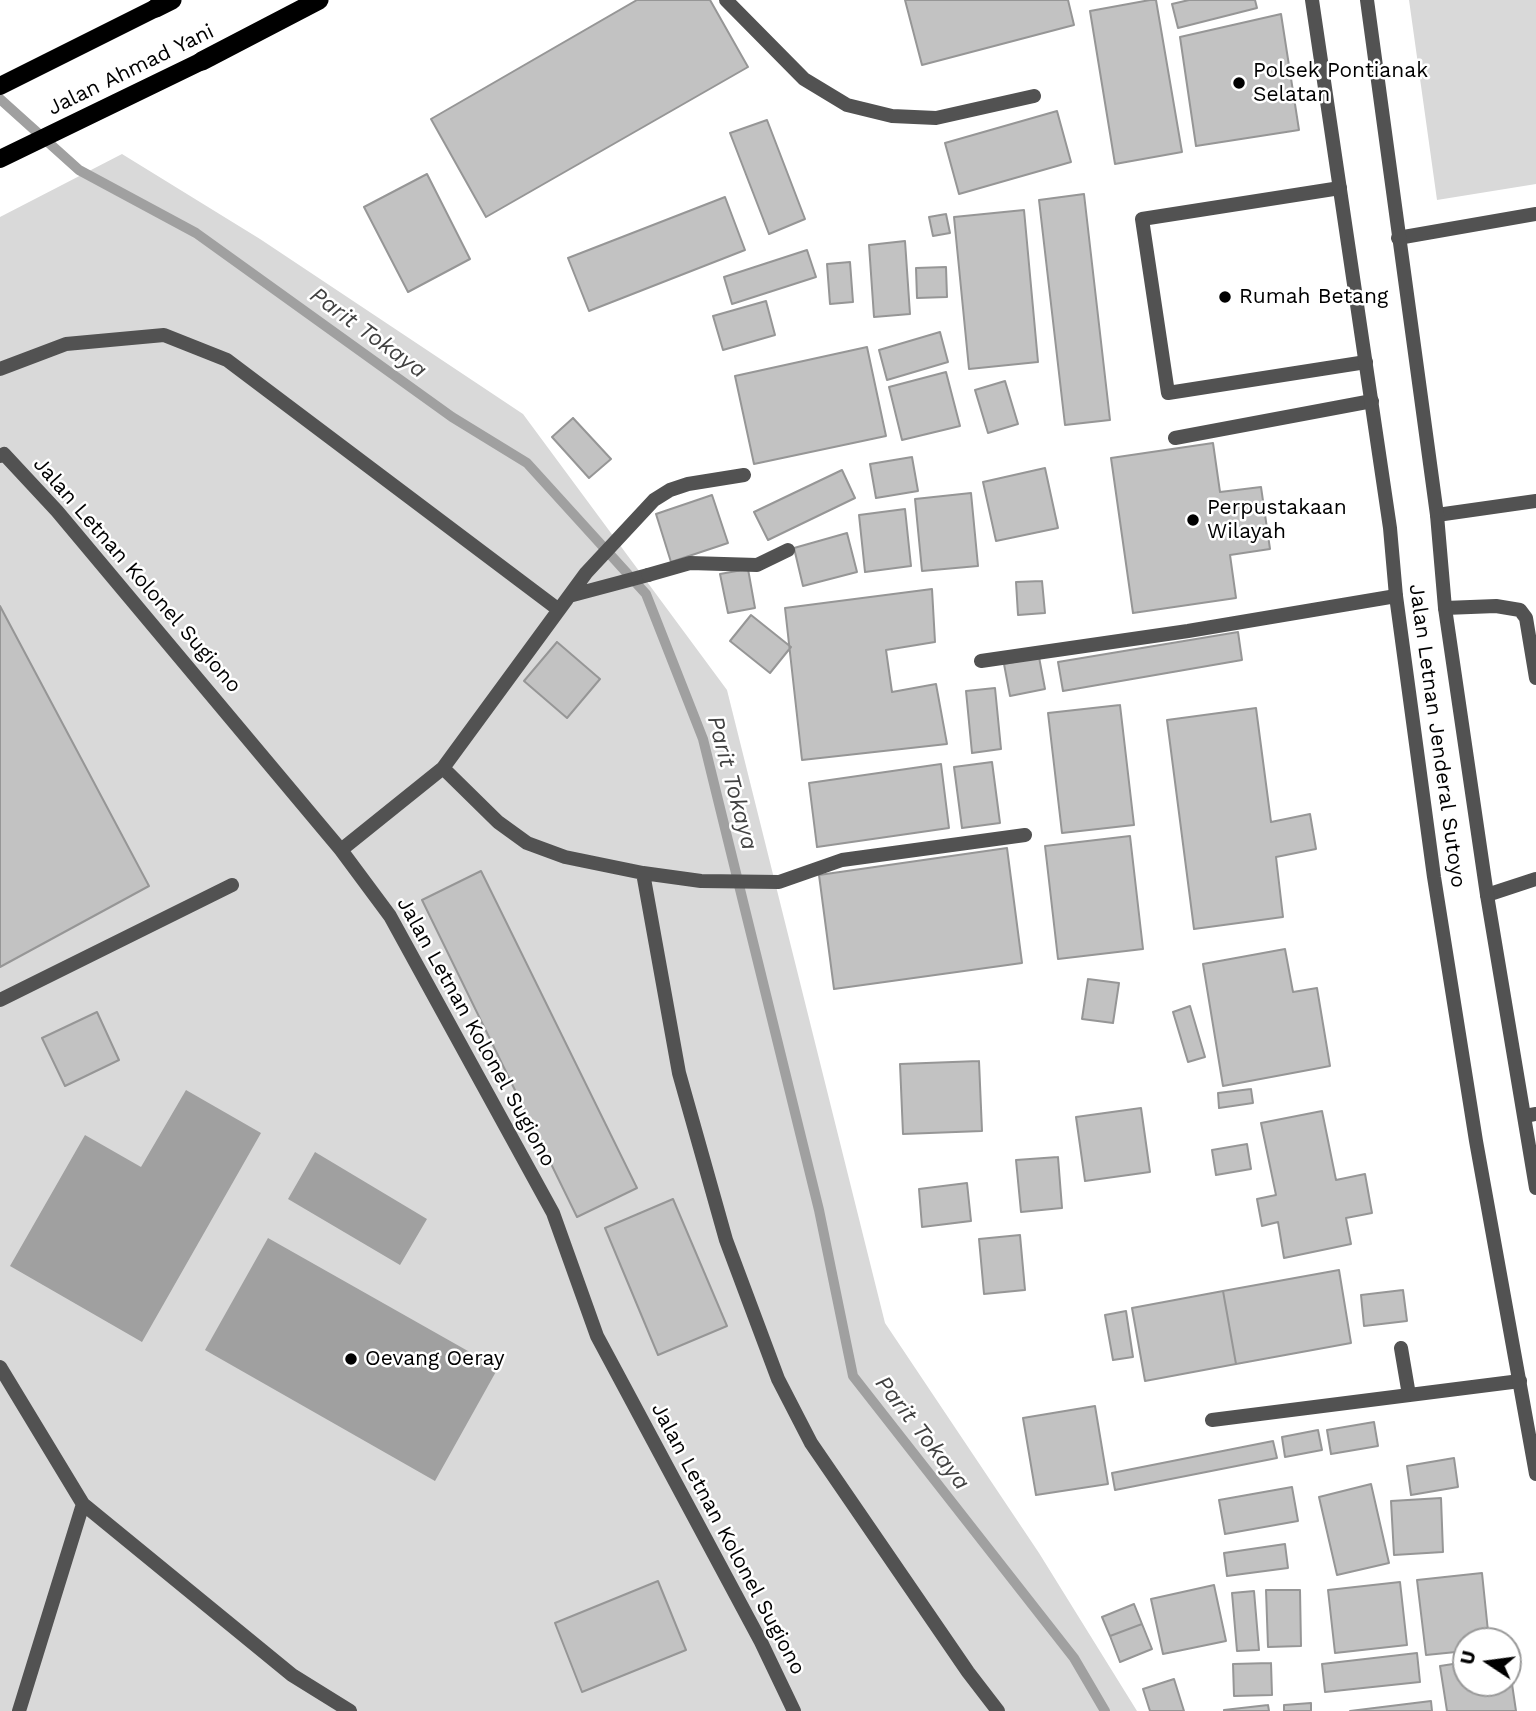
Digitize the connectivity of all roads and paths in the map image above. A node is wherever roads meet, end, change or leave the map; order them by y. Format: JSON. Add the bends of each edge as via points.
{"nodes":[{"id":1,"x":319,"y":0,"type":"edge"},
{"id":2,"x":726,"y":0,"type":"edge"},
{"id":3,"x":1312,"y":0,"type":"edge"},
{"id":4,"x":1367,"y":0,"type":"edge"},
{"id":5,"x":164,"y":4,"type":"edge"},
{"id":6,"x":202,"y":61,"type":"joint"},
{"id":7,"x":0,"y":86,"type":"edge"},
{"id":8,"x":1034,"y":96,"type":"dead end"},
{"id":9,"x":0,"y":159,"type":"edge"},
{"id":10,"x":1340,"y":188,"type":"junction"},
{"id":11,"x":1536,"y":214,"type":"edge"},
{"id":12,"x":1398,"y":238,"type":"junction"},
{"id":13,"x":1366,"y":362,"type":"junction"},
{"id":14,"x":0,"y":369,"type":"edge"},
{"id":15,"x":1372,"y":401,"type":"junction"},
{"id":16,"x":1175,"y":438,"type":"dead end"},
{"id":17,"x":0,"y":456,"type":"edge"},
{"id":18,"x":744,"y":475,"type":"dead end"},
{"id":19,"x":1536,"y":501,"type":"edge"},
{"id":20,"x":1437,"y":514,"type":"junction"},
{"id":21,"x":788,"y":550,"type":"dead end"},
{"id":22,"x":569,"y":596,"type":"junction"},
{"id":23,"x":1396,"y":596,"type":"junction"},
{"id":24,"x":1445,"y":608,"type":"junction"},
{"id":25,"x":559,"y":610,"type":"junction"},
{"id":26,"x":981,"y":661,"type":"dead end"},
{"id":27,"x":1536,"y":678,"type":"edge"},
{"id":28,"x":443,"y":768,"type":"junction"},
{"id":29,"x":1025,"y":835,"type":"dead end"},
{"id":30,"x":341,"y":850,"type":"junction"},
{"id":31,"x":643,"y":873,"type":"junction"},
{"id":32,"x":1536,"y":879,"type":"edge"},
{"id":33,"x":232,"y":885,"type":"dead end"},
{"id":34,"x":1487,"y":895,"type":"junction"},
{"id":35,"x":0,"y":1000,"type":"edge"},
{"id":36,"x":1530,"y":1115,"type":"edge"},
{"id":37,"x":1536,"y":1188,"type":"edge"},
{"id":38,"x":1401,"y":1348,"type":"dead end"},
{"id":39,"x":0,"y":1367,"type":"edge"},
{"id":40,"x":1520,"y":1381,"type":"junction"},
{"id":41,"x":1409,"y":1395,"type":"junction"},
{"id":42,"x":1212,"y":1420,"type":"dead end"},
{"id":43,"x":1536,"y":1474,"type":"edge"},
{"id":44,"x":83,"y":1504,"type":"junction"},
{"id":45,"x":19,"y":1711,"type":"edge"},
{"id":46,"x":350,"y":1711,"type":"edge"},
{"id":47,"x":794,"y":1711,"type":"edge"},
{"id":48,"x":998,"y":1711,"type":"edge"}],
"edges":[{"from":1,"to":6,"type":"highway","name":"Jalan Ahmad Yani"},
{"from":2,"to":8,"type":"street","via":[[804,79],[847,105],[892,116],[936,118]]},
{"from":3,"to":10,"type":"street","name":"Jalan Letnan Jenderal Sutoyo"},
{"from":4,"to":12,"type":"street","name":"Jalan Letnan Jenderal Sutoyo"},
{"from":5,"to":7,"type":"main road","name":"Jalan Ahmad Yani"},
{"from":6,"to":9,"type":"main road","name":"Jalan Ahmad Yani"},
{"from":10,"to":13,"type":"street","name":"Jalan Letnan Jenderal Sutoyo"},
{"from":10,"to":13,"type":"street","via":[[1142,219],[1168,393]]},
{"from":11,"to":12,"type":"street"},
{"from":12,"to":20,"type":"street","name":"Jalan Letnan Jenderal Sutoyo"},
{"from":13,"to":15,"type":"street","name":"Jalan Letnan Jenderal Sutoyo"},
{"from":14,"to":25,"type":"street","via":[[66,344],[164,335],[227,360]]},
{"from":15,"to":16,"type":"street"},
{"from":15,"to":23,"type":"street","name":"Jalan Letnan Jenderal Sutoyo"},
{"from":17,"to":30,"type":"street","name":"Jalan Letnan Kolonel Sugiono","via":[[5,454],[57,511]]},
{"from":18,"to":22,"type":"street","via":[[670,490],[642,512]]},
{"from":19,"to":20,"type":"street"},
{"from":20,"to":24,"type":"street","name":"Jalan Letnan Jenderal Sutoyo"},
{"from":21,"to":22,"type":"street","via":[[757,565],[690,563]]},
{"from":22,"to":25,"type":"street"},
{"from":23,"to":26,"type":"street"},
{"from":23,"to":40,"type":"street","name":"Jalan Letnan Jenderal Sutoyo","via":[[1434,877]]},
{"from":24,"to":27,"type":"street","via":[[1520,610],[1526,618]]},
{"from":24,"to":34,"type":"street","name":"Jalan Letnan Jenderal Sutoyo"},
{"from":25,"to":28,"type":"street"},
{"from":28,"to":30,"type":"street"},
{"from":28,"to":31,"type":"street","via":[[498,822],[527,843],[565,857]]},
{"from":29,"to":31,"type":"street","via":[[842,860],[772,883]]},
{"from":30,"to":47,"type":"street","name":"Jalan Letnan Kolonel Sugiono","via":[[390,916],[553,1213],[597,1335]]},
{"from":31,"to":48,"type":"street","via":[[679,1073],[726,1240],[778,1379],[811,1443]]},
{"from":32,"to":34,"type":"street"},
{"from":33,"to":35,"type":"street"},
{"from":34,"to":36,"type":"street","name":"Jalan Letnan Jenderal Sutoyo"},
{"from":36,"to":37,"type":"street","name":"Jalan Letnan Jenderal Sutoyo"},
{"from":38,"to":41,"type":"street"},
{"from":39,"to":44,"type":"street"},
{"from":40,"to":41,"type":"street"},
{"from":40,"to":43,"type":"street","name":"Jalan Letnan Jenderal Sutoyo"},
{"from":41,"to":42,"type":"street"},
{"from":44,"to":45,"type":"street"},
{"from":44,"to":46,"type":"street","via":[[292,1675]]}]}
